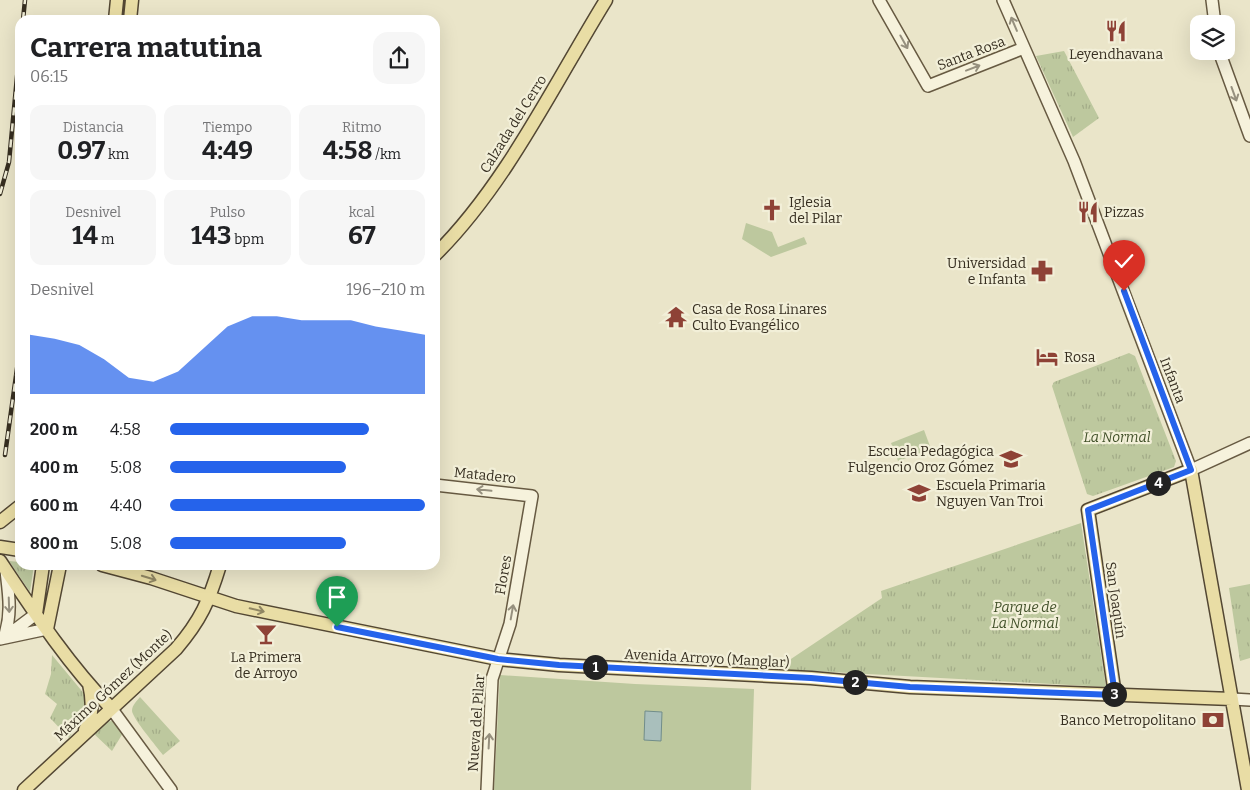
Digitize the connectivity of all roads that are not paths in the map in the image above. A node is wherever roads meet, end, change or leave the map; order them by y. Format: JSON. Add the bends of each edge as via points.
{"nodes":[{"id":1,"x":118,"y":0,"type":"edge"},
{"id":2,"x":132,"y":0,"type":"edge"},
{"id":3,"x":606,"y":0,"type":"edge"},
{"id":4,"x":879,"y":0,"type":"edge"},
{"id":5,"x":1003,"y":0,"type":"edge"},
{"id":6,"x":1212,"y":0,"type":"edge"},
{"id":7,"x":116,"y":15,"type":"edge"},
{"id":8,"x":130,"y":15,"type":"edge"},
{"id":9,"x":1214,"y":15,"type":"edge"},
{"id":10,"x":1024,"y":48,"type":"junction"},
{"id":11,"x":1222,"y":60,"type":"edge"},
{"id":12,"x":1250,"y":136,"type":"edge"},
{"id":13,"x":440,"y":250,"type":"edge"},
{"id":14,"x":1250,"y":443,"type":"edge"},
{"id":15,"x":1191,"y":470,"type":"junction"},
{"id":16,"x":440,"y":486,"type":"edge"},
{"id":17,"x":532,"y":496,"type":"joint"},
{"id":18,"x":15,"y":510,"type":"edge"},
{"id":19,"x":0,"y":522,"type":"edge"},
{"id":20,"x":0,"y":547,"type":"edge"},
{"id":21,"x":15,"y":549,"type":"edge"},
{"id":22,"x":3,"y":566,"type":"edge"},
{"id":23,"x":41,"y":570,"type":"edge"},
{"id":24,"x":59,"y":570,"type":"edge"},
{"id":25,"x":121,"y":570,"type":"edge"},
{"id":26,"x":218,"y":570,"type":"edge"},
{"id":27,"x":210,"y":598,"type":"junction"},
{"id":28,"x":36,"y":614,"type":"junction"},
{"id":29,"x":47,"y":630,"type":"junction"},
{"id":30,"x":2,"y":639,"type":"edge"},
{"id":31,"x":498,"y":659,"type":"junction"},
{"id":32,"x":88,"y":684,"type":"junction"},
{"id":33,"x":1115,"y":695,"type":"junction"},
{"id":34,"x":1232,"y":699,"type":"junction"},
{"id":35,"x":1250,"y":700,"type":"edge"},
{"id":36,"x":111,"y":708,"type":"junction"},
{"id":37,"x":82,"y":736,"type":"junction"},
{"id":38,"x":24,"y":790,"type":"edge"},
{"id":39,"x":171,"y":790,"type":"edge"},
{"id":40,"x":487,"y":790,"type":"edge"},
{"id":41,"x":1248,"y":790,"type":"edge"}],
"edges":[{"from":1,"to":7,"type":"main road"},
{"from":2,"to":8,"type":"main road"},
{"from":3,"to":13,"type":"main road","name":"Calzada del Cerro","via":[[540,113],[486,195]]},
{"from":4,"to":10,"type":"main road","name":"Santa Rosa","one_way":true,"via":[[928,86]]},
{"from":10,"to":5,"type":"main road","name":"Infanta","one_way":true},
{"from":6,"to":9,"type":"main road"},
{"from":10,"to":15,"type":"main road","name":"Infanta","via":[[1074,160]]},
{"from":11,"to":12,"type":"main road","one_way":true},
{"from":14,"to":15,"type":"main road"},
{"from":15,"to":33,"type":"main road","name":"San Joaquín","via":[[1088,510]]},
{"from":15,"to":34,"type":"main road","name":"Infanta"},
{"from":17,"to":16,"type":"main road","name":"Matadero","one_way":true},
{"from":31,"to":17,"type":"main road","name":"Flores","one_way":true,"via":[[510,624]]},
{"from":18,"to":19,"type":"main road"},
{"from":20,"to":21,"type":"main road"},
{"from":22,"to":28,"type":"main road"},
{"from":22,"to":30,"type":"main road","one_way":true,"via":[[10,607],[9,624]]},
{"from":23,"to":28,"type":"main road"},
{"from":24,"to":29,"type":"main road"},
{"from":25,"to":27,"type":"main road","name":"Avenida Arroyo (Manglar)","one_way":true},
{"from":26,"to":27,"type":"main road","name":"Máximo Gómez (Monte)"},
{"from":27,"to":31,"type":"main road","name":"Avenida Arroyo (Manglar)","one_way":true,"via":[[281,616]]},
{"from":27,"to":36,"type":"main road","name":"Máximo Gómez (Monte)","via":[[199,620],[176,649]]},
{"from":28,"to":29,"type":"main road"},
{"from":28,"to":30,"type":"main road"},
{"from":29,"to":30,"type":"main road"},
{"from":29,"to":32,"type":"main road"},
{"from":31,"to":33,"type":"main road","name":"Avenida Arroyo (Manglar)","via":[[910,687]]},
{"from":40,"to":31,"type":"main road","name":"Nueva del Pilar","one_way":true,"via":[[492,679]]},
{"from":32,"to":36,"type":"main road"},
{"from":32,"to":37,"type":"main road","via":[[92,709]]},
{"from":33,"to":34,"type":"main road","name":"Avenida Arroyo (Manglar)"},
{"from":34,"to":35,"type":"main road"},
{"from":34,"to":41,"type":"main road","name":"Infanta"},
{"from":36,"to":37,"type":"main road","name":"Máximo Gómez (Monte)"},
{"from":36,"to":39,"type":"main road"},
{"from":37,"to":38,"type":"main road","name":"Máximo Gómez (Monte)"}]}
